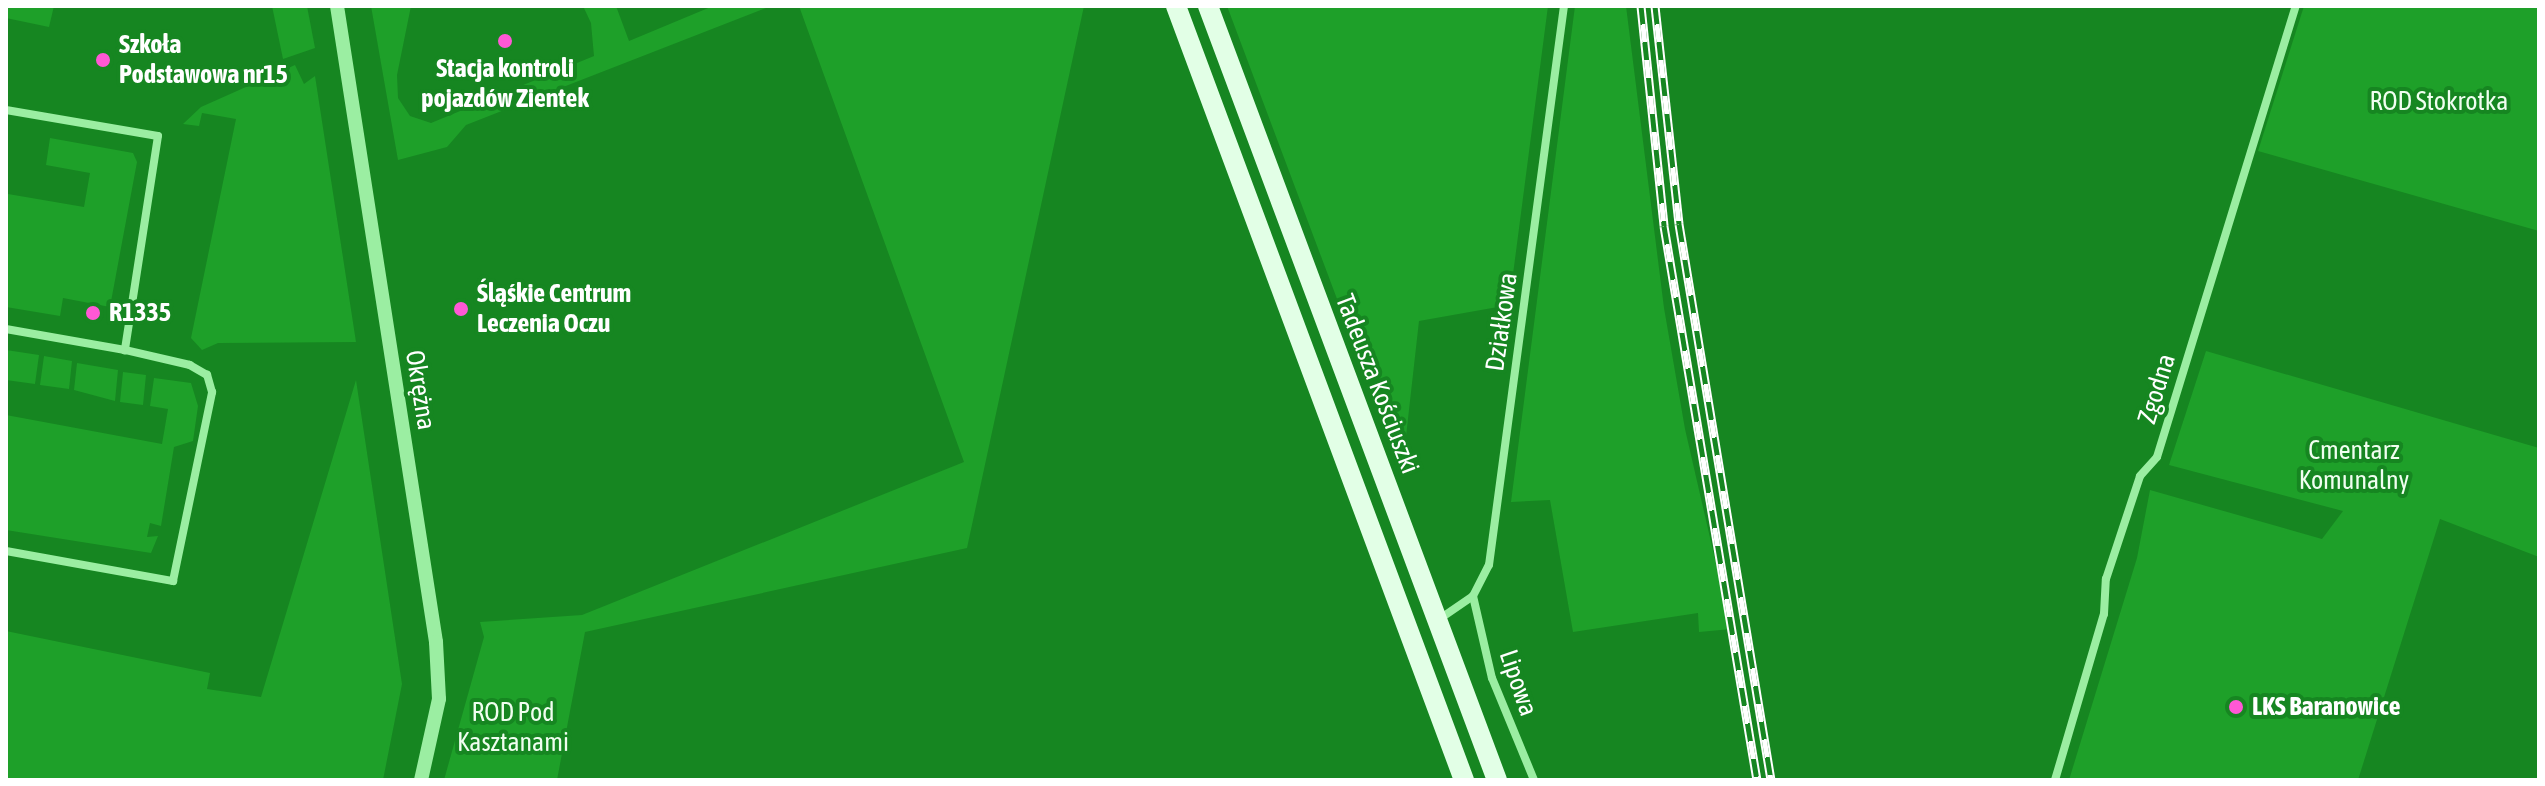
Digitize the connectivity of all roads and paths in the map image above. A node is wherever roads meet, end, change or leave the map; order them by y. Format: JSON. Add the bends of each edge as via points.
{"nodes":[{"id":1,"x":337,"y":6,"type":"edge"},
{"id":2,"x":1176,"y":6,"type":"edge"},
{"id":3,"x":1208,"y":6,"type":"edge"},
{"id":4,"x":1564,"y":6,"type":"edge"},
{"id":5,"x":2296,"y":6,"type":"edge"},
{"id":6,"x":6,"y":110,"type":"edge"},
{"id":7,"x":6,"y":329,"type":"edge"},
{"id":8,"x":125,"y":350,"type":"junction"},
{"id":9,"x":6,"y":551,"type":"edge"},
{"id":10,"x":1473,"y":596,"type":"junction"},
{"id":11,"x":1438,"y":621,"type":"junction"},
{"id":12,"x":421,"y":780,"type":"edge"},
{"id":13,"x":1464,"y":780,"type":"edge"},
{"id":14,"x":1497,"y":780,"type":"edge"},
{"id":15,"x":1534,"y":780,"type":"edge"},
{"id":16,"x":2055,"y":780,"type":"edge"}],
"edges":[{"from":1,"to":12,"type":"street","name":"Okrężna","via":[[436,642],[439,699]]},
{"from":2,"to":13,"type":"main road"},
{"from":3,"to":11,"type":"main road","name":"Tadeusza Kościuszki"},
{"from":4,"to":10,"type":"street","name":"Działkowa","via":[[1489,565]]},
{"from":5,"to":16,"type":"street","name":"Zgodna","via":[[2157,457],[2140,476],[2106,579],[2104,614]]},
{"from":6,"to":8,"type":"street","via":[[158,136]]},
{"from":7,"to":8,"type":"street"},
{"from":8,"to":9,"type":"street","via":[[190,365],[207,375],[212,392],[173,581]]},
{"from":10,"to":11,"type":"street","name":"Działkowa"},
{"from":10,"to":15,"type":"street","name":"Lipowa","via":[[1492,678]]},
{"from":11,"to":14,"type":"main road","name":"Tadeusza Kościuszki"}]}
